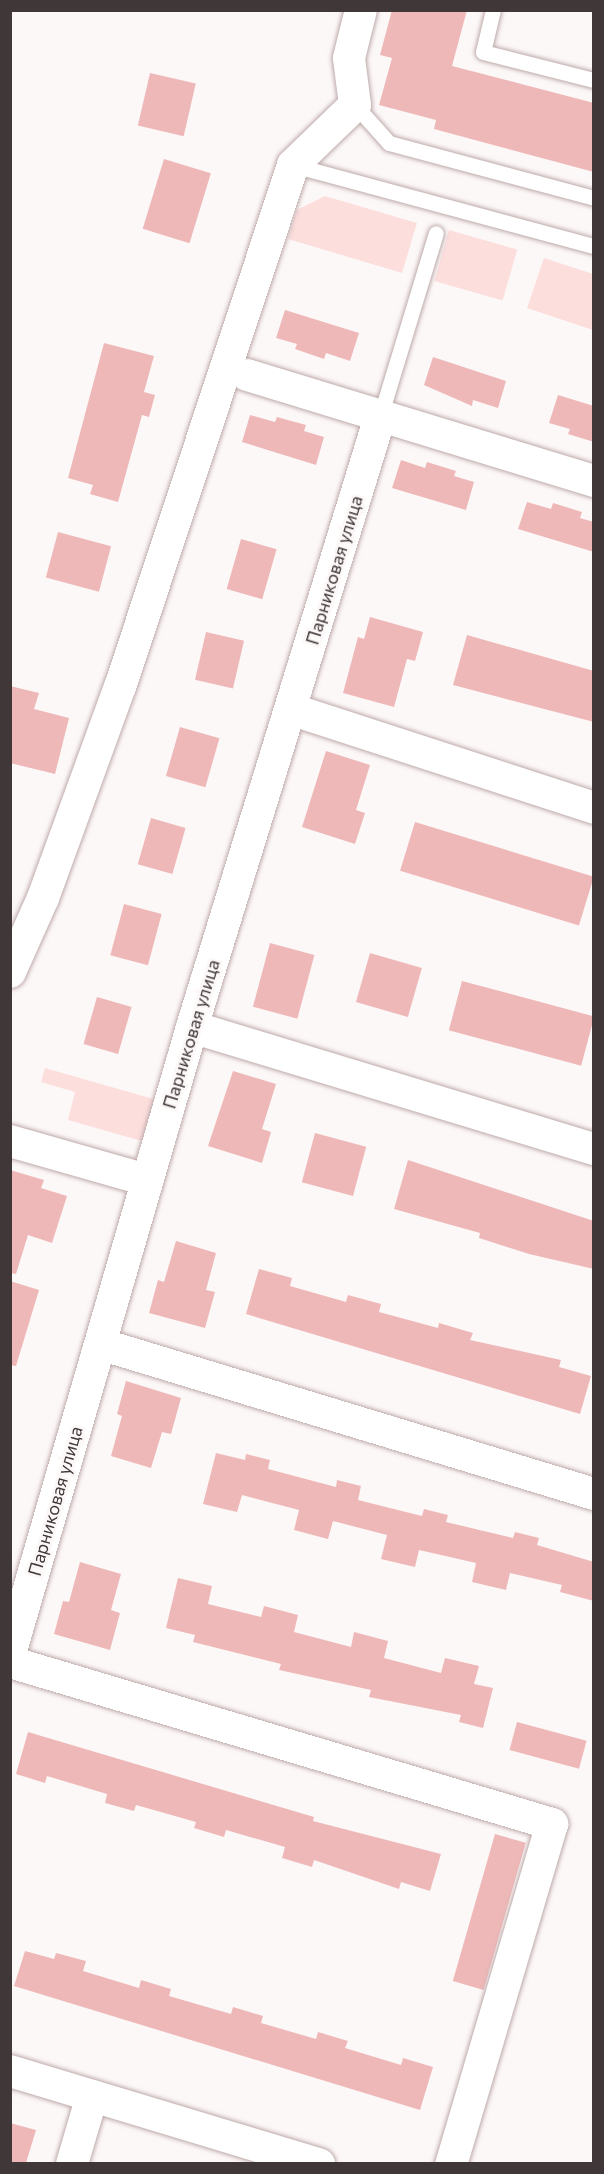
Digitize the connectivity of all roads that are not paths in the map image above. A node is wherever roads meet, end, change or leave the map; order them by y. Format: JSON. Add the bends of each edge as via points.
{"nodes":[{"id":1,"x":361,"y":10,"type":"edge"},
{"id":2,"x":493,"y":10,"type":"edge"},
{"id":3,"x":594,"y":80,"type":"edge"},
{"id":4,"x":355,"y":105,"type":"junction"},
{"id":5,"x":293,"y":165,"type":"junction"},
{"id":6,"x":594,"y":198,"type":"edge"},
{"id":7,"x":436,"y":233,"type":"dead end"},
{"id":8,"x":594,"y":246,"type":"edge"},
{"id":9,"x":247,"y":375,"type":"dead end"},
{"id":10,"x":380,"y":417,"type":"junction"},
{"id":11,"x":594,"y":481,"type":"edge"},
{"id":12,"x":292,"y":710,"type":"junction"},
{"id":13,"x":594,"y":807,"type":"edge"},
{"id":14,"x":10,"y":972,"type":"edge"},
{"id":15,"x":192,"y":1027,"type":"junction"},
{"id":16,"x":10,"y":1141,"type":"edge"},
{"id":17,"x":594,"y":1149,"type":"edge"},
{"id":18,"x":147,"y":1180,"type":"junction"},
{"id":19,"x":100,"y":1344,"type":"junction"},
{"id":20,"x":594,"y":1494,"type":"edge"},
{"id":21,"x":10,"y":1654,"type":"edge"},
{"id":22,"x":10,"y":1662,"type":"edge"},
{"id":23,"x":10,"y":2071,"type":"edge"},
{"id":24,"x":93,"y":2096,"type":"junction"},
{"id":25,"x":72,"y":2163,"type":"edge"},
{"id":26,"x":319,"y":2163,"type":"edge"},
{"id":27,"x":451,"y":2163,"type":"edge"}],
"edges":[{"from":1,"to":4,"type":"street","via":[[349,58]]},
{"from":2,"to":3,"type":"lane","via":[[483,52]]},
{"from":4,"to":5,"type":"street"},
{"from":4,"to":6,"type":"lane","via":[[389,143]]},
{"from":5,"to":8,"type":"lane"},
{"from":5,"to":14,"type":"street","via":[[120,687],[43,898]]},
{"from":7,"to":10,"type":"lane"},
{"from":9,"to":10,"type":"street"},
{"from":10,"to":11,"type":"street"},
{"from":10,"to":12,"type":"street","name":"Парниковая улица"},
{"from":12,"to":13,"type":"street"},
{"from":12,"to":15,"type":"street","name":"Парниковая улица"},
{"from":15,"to":17,"type":"street"},
{"from":15,"to":18,"type":"street","name":"Парниковая улица"},
{"from":16,"to":18,"type":"street"},
{"from":18,"to":19,"type":"street","name":"Парниковая улица"},
{"from":19,"to":20,"type":"street"},
{"from":19,"to":21,"type":"street","name":"Парниковая улица"},
{"from":22,"to":27,"type":"street","via":[[552,1824]]},
{"from":23,"to":24,"type":"street"},
{"from":24,"to":25,"type":"street"},
{"from":24,"to":26,"type":"street"}]}
